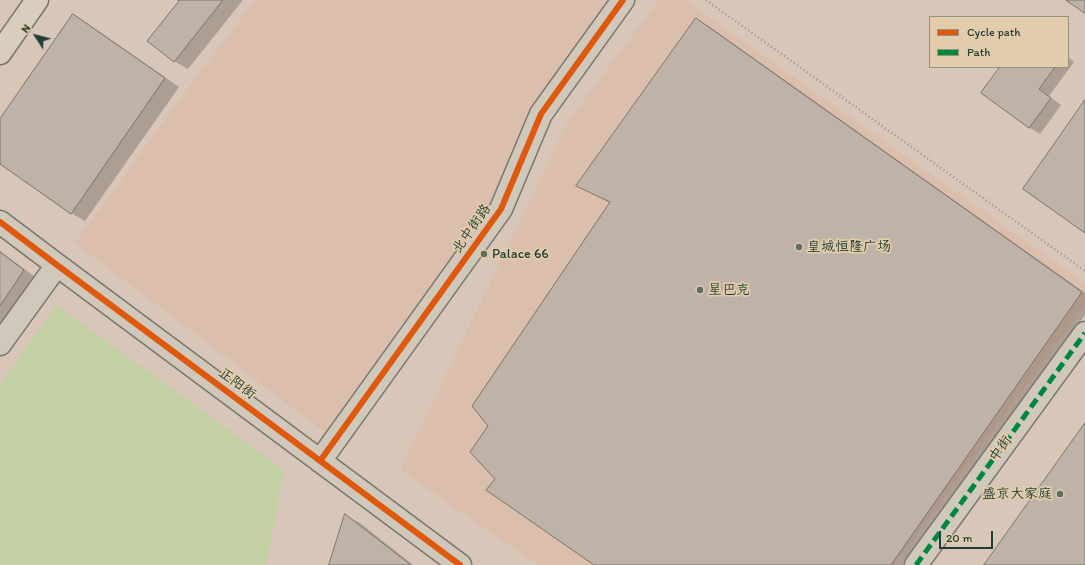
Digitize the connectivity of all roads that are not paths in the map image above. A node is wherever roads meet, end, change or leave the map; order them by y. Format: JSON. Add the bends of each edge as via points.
{"nodes":[{"id":1,"x":37,"y":0,"type":"edge"},
{"id":2,"x":623,"y":0,"type":"edge"},
{"id":3,"x":0,"y":53,"type":"edge"},
{"id":4,"x":0,"y":222,"type":"edge"},
{"id":5,"x":56,"y":265,"type":"junction"},
{"id":6,"x":1085,"y":333,"type":"edge"},
{"id":7,"x":0,"y":344,"type":"edge"},
{"id":8,"x":320,"y":461,"type":"junction"},
{"id":9,"x":460,"y":565,"type":"edge"},
{"id":10,"x":916,"y":565,"type":"edge"}],
"edges":[{"from":1,"to":3,"type":"main road"},
{"from":2,"to":8,"type":"street","name":"北中街路","via":[[541,114],[501,209]]},
{"from":4,"to":5,"type":"street","name":"正阳街"},
{"from":5,"to":7,"type":"street"},
{"from":5,"to":8,"type":"street","name":"正阳街"},
{"from":6,"to":10,"type":"street","name":"中街"},
{"from":8,"to":9,"type":"street","name":"正阳街"}]}
